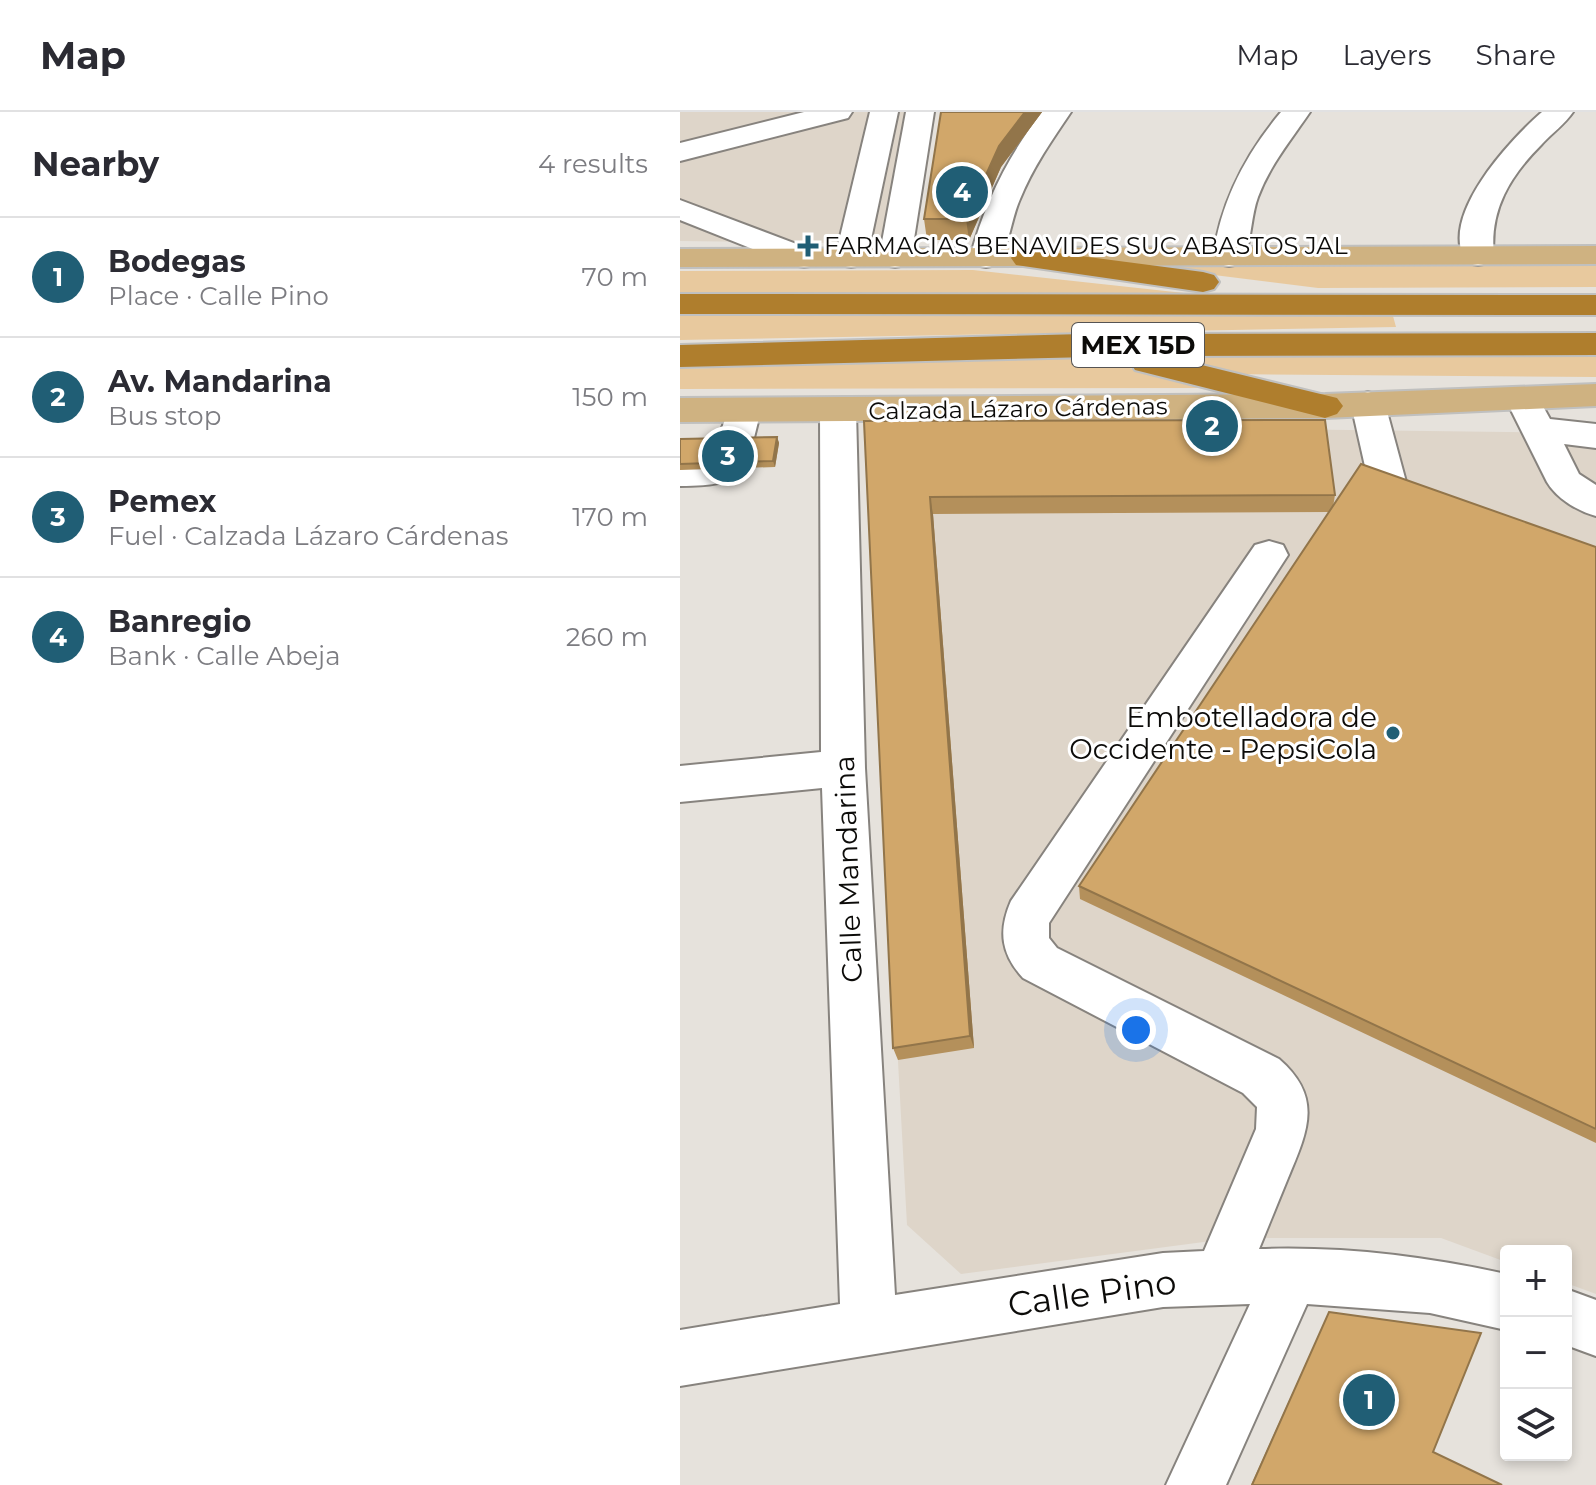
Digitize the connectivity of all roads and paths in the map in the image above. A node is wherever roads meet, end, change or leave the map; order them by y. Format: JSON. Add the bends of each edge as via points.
{"nodes":[{"id":1,"x":838,"y":112,"type":"edge"},
{"id":2,"x":884,"y":112,"type":"edge"},
{"id":3,"x":920,"y":112,"type":"edge"},
{"id":4,"x":1057,"y":112,"type":"edge"},
{"id":5,"x":1296,"y":112,"type":"edge"},
{"id":6,"x":1559,"y":112,"type":"edge"},
{"id":7,"x":680,"y":152,"type":"edge"},
{"id":8,"x":680,"y":209,"type":"edge"},
{"id":9,"x":1596,"y":255,"type":"edge"},
{"id":10,"x":1478,"y":256,"type":"junction"},
{"id":11,"x":1229,"y":257,"type":"junction"},
{"id":12,"x":680,"y":258,"type":"edge"},
{"id":13,"x":804,"y":258,"type":"junction"},
{"id":14,"x":851,"y":258,"type":"junction"},
{"id":15,"x":895,"y":258,"type":"junction"},
{"id":16,"x":986,"y":258,"type":"junction"},
{"id":17,"x":1027,"y":258,"type":"junction"},
{"id":18,"x":680,"y":304,"type":"edge"},
{"id":19,"x":1368,"y":305,"type":"junction"},
{"id":20,"x":1596,"y":305,"type":"edge"},
{"id":21,"x":1596,"y":344,"type":"edge"},
{"id":22,"x":1083,"y":345,"type":"junction"},
{"id":23,"x":680,"y":356,"type":"edge"},
{"id":24,"x":1596,"y":395,"type":"edge"},
{"id":25,"x":1368,"y":404,"type":"junction"},
{"id":26,"x":1325,"y":406,"type":"junction"},
{"id":27,"x":680,"y":410,"type":"edge"},
{"id":28,"x":743,"y":410,"type":"junction"},
{"id":29,"x":838,"y":411,"type":"junction"},
{"id":30,"x":1530,"y":414,"type":"junction"},
{"id":31,"x":1596,"y":436,"type":"edge"},
{"id":32,"x":680,"y":473,"type":"edge"},
{"id":33,"x":1580,"y":487,"type":"edge"},
{"id":34,"x":1390,"y":493,"type":"edge"},
{"id":35,"x":1596,"y":503,"type":"edge"},
{"id":36,"x":1269,"y":555,"type":"dead end"},
{"id":37,"x":843,"y":768,"type":"junction"},
{"id":38,"x":680,"y":784,"type":"edge"},
{"id":39,"x":1292,"y":1275,"type":"junction"},
{"id":40,"x":1220,"y":1278,"type":"junction"},
{"id":41,"x":1500,"y":1301,"type":"edge"},
{"id":42,"x":1572,"y":1319,"type":"edge"},
{"id":43,"x":869,"y":1327,"type":"junction"},
{"id":44,"x":1596,"y":1328,"type":"edge"},
{"id":45,"x":680,"y":1358,"type":"edge"},
{"id":46,"x":1196,"y":1485,"type":"edge"}],
"edges":[{"from":1,"to":7,"type":"street"},
{"from":2,"to":14,"type":"street"},
{"from":3,"to":15,"type":"street"},
{"from":4,"to":16,"type":"street","via":[[1013,178]]},
{"from":5,"to":11,"type":"street","via":[[1248,184],[1237,209]]},
{"from":6,"to":10,"type":"street","via":[[1520,149],[1497,182],[1474,240]]},
{"from":8,"to":13,"type":"street"},
{"from":9,"to":10,"type":"main road"},
{"from":10,"to":11,"type":"main road"},
{"from":11,"to":17,"type":"main road"},
{"from":12,"to":13,"type":"main road"},
{"from":13,"to":14,"type":"main road"},
{"from":14,"to":15,"type":"main road"},
{"from":15,"to":16,"type":"main road"},
{"from":16,"to":17,"type":"main road"},
{"from":17,"to":19,"type":"highway"},
{"from":18,"to":19,"type":"highway","number":"MEX 15D"},
{"from":19,"to":20,"type":"highway","number":"MEX 15D"},
{"from":21,"to":22,"type":"highway","number":"MEX 15D"},
{"from":22,"to":23,"type":"highway","number":"MEX 15D"},
{"from":22,"to":26,"type":"highway"},
{"from":24,"to":30,"type":"main road","name":"Calzada Lázaro Cárdenas"},
{"from":25,"to":26,"type":"main road","name":"Calzada Lázaro Cárdenas"},
{"from":25,"to":30,"type":"main road","name":"Calzada Lázaro Cárdenas"},
{"from":25,"to":34,"type":"street"},
{"from":26,"to":29,"type":"main road","name":"Calzada Lázaro Cárdenas"},
{"from":27,"to":28,"type":"main road","name":"Calzada Lázaro Cárdenas"},
{"from":28,"to":29,"type":"main road","name":"Calzada Lázaro Cárdenas"},
{"from":28,"to":32,"type":"street","via":[[728,465],[708,473]]},
{"from":29,"to":37,"type":"street","name":"Calle Mandarina"},
{"from":30,"to":31,"type":"street"},
{"from":30,"to":33,"type":"street"},
{"from":33,"to":35,"type":"street"},
{"from":36,"to":40,"type":"street","via":[[1028,916],[1022,933],[1027,950],[1040,963],[1261,1076],[1277,1090],[1284,1109],[1282,1129]]},
{"from":37,"to":38,"type":"street"},
{"from":37,"to":43,"type":"street","name":"Calle Mandarina"},
{"from":39,"to":40,"type":"street","name":"Calle Pino"},
{"from":39,"to":41,"type":"street","name":"Calle Pino","via":[[1430,1285]]},
{"from":39,"to":46,"type":"street"},
{"from":40,"to":43,"type":"street","name":"Calle Pino","via":[[1163,1280]]},
{"from":42,"to":44,"type":"street"},
{"from":43,"to":45,"type":"street","name":"Calle Pino"}]}
